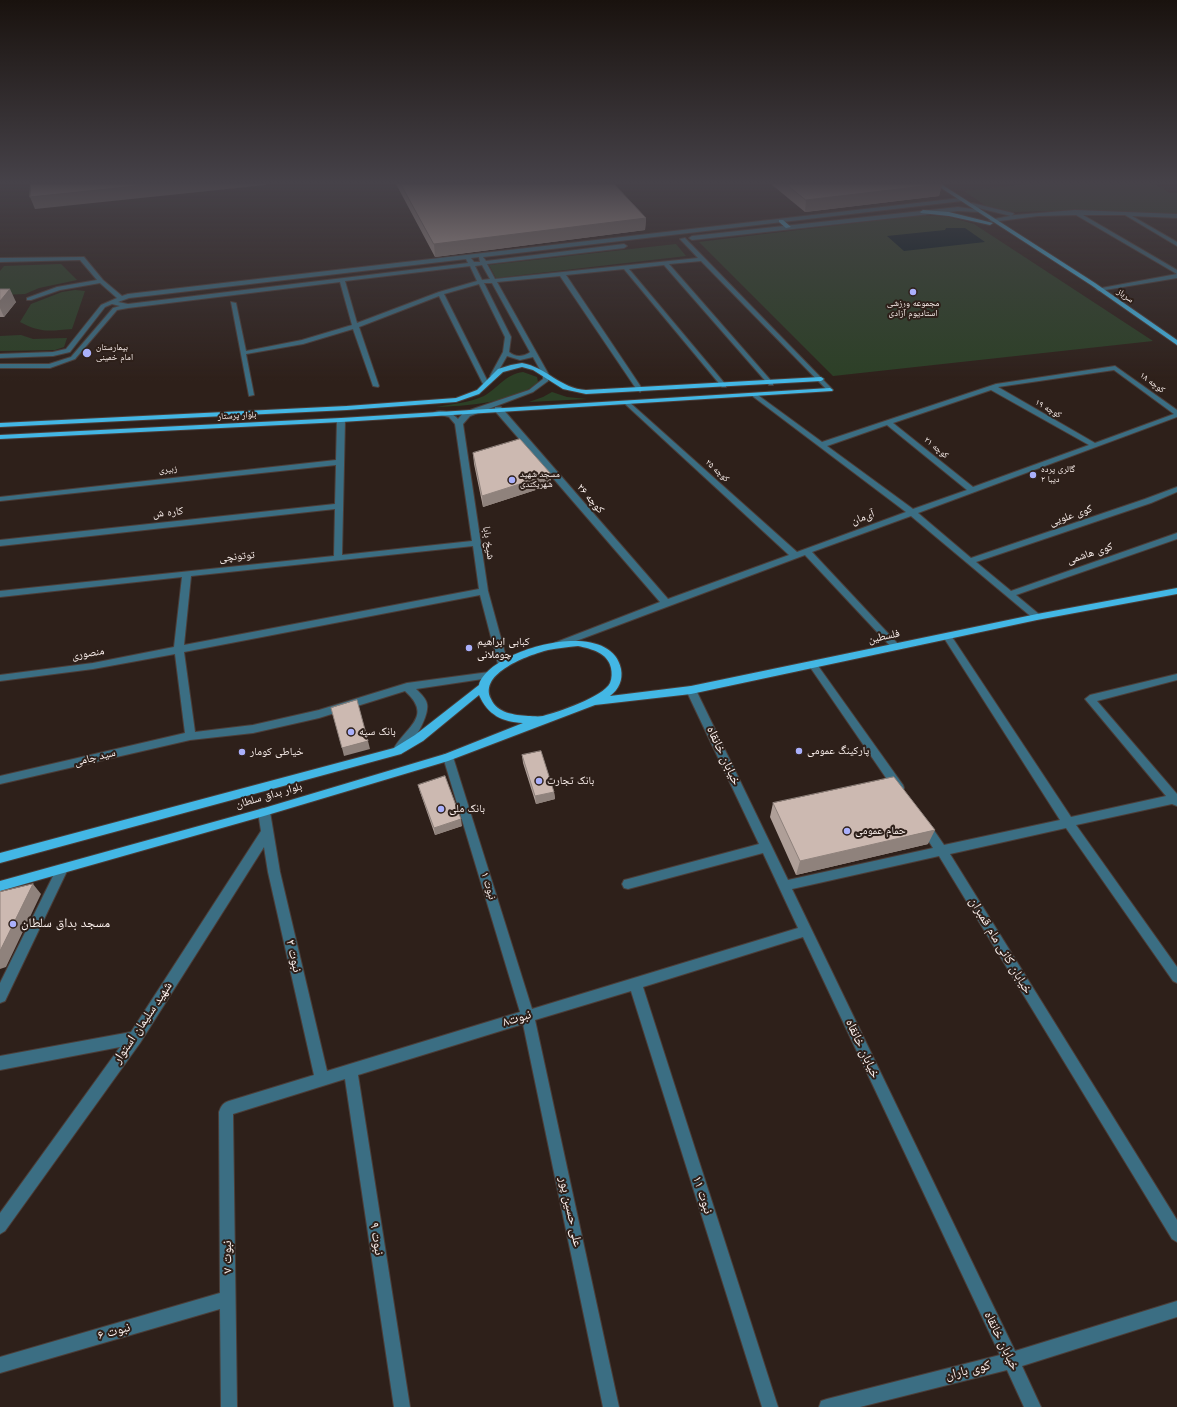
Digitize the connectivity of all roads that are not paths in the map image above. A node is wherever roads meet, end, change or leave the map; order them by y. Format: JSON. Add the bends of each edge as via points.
{"nodes":[{"id":1,"x":535,"y":250,"type":"edge"},
{"id":2,"x":593,"y":250,"type":"edge"},
{"id":3,"x":692,"y":250,"type":"edge"},
{"id":4,"x":1040,"y":250,"type":"edge"},
{"id":5,"x":1139,"y":250,"type":"edge"},
{"id":6,"x":480,"y":256,"type":"junction"},
{"id":7,"x":468,"y":257,"type":"junction"},
{"id":8,"x":703,"y":259,"type":"junction"},
{"id":9,"x":0,"y":260,"type":"edge"},
{"id":10,"x":483,"y":263,"type":"junction"},
{"id":11,"x":665,"y":263,"type":"junction"},
{"id":12,"x":472,"y":264,"type":"junction"},
{"id":13,"x":625,"y":267,"type":"junction"},
{"id":14,"x":1177,"y":272,"type":"edge"},
{"id":15,"x":562,"y":274,"type":"junction"},
{"id":16,"x":1177,"y":276,"type":"edge"},
{"id":17,"x":342,"y":280,"type":"junction"},
{"id":18,"x":101,"y":281,"type":"junction"},
{"id":19,"x":493,"y":281,"type":"junction"},
{"id":20,"x":482,"y":282,"type":"junction"},
{"id":21,"x":198,"y":288,"type":"junction"},
{"id":22,"x":1099,"y":288,"type":"junction"},
{"id":23,"x":441,"y":293,"type":"junction"},
{"id":24,"x":198,"y":298,"type":"junction"},
{"id":25,"x":29,"y":299,"type":"dead end"},
{"id":26,"x":120,"y":299,"type":"junction"},
{"id":27,"x":110,"y":302,"type":"junction"},
{"id":28,"x":233,"y":303,"type":"dead end"},
{"id":29,"x":128,"y":306,"type":"junction"},
{"id":30,"x":355,"y":326,"type":"junction"},
{"id":31,"x":1177,"y":343,"type":"edge"},
{"id":32,"x":506,"y":352,"type":"junction"},
{"id":33,"x":534,"y":352,"type":"junction"},
{"id":34,"x":243,"y":353,"type":"junction"},
{"id":35,"x":0,"y":356,"type":"edge"},
{"id":36,"x":0,"y":366,"type":"edge"},
{"id":37,"x":546,"y":375,"type":"junction"},
{"id":38,"x":493,"y":376,"type":"junction"},
{"id":39,"x":821,"y":379,"type":"junction"},
{"id":40,"x":486,"y":384,"type":"junction"},
{"id":41,"x":771,"y":384,"type":"junction"},
{"id":42,"x":748,"y":385,"type":"junction"},
{"id":43,"x":376,"y":386,"type":"dead end"},
{"id":44,"x":724,"y":386,"type":"junction"},
{"id":45,"x":992,"y":387,"type":"junction"},
{"id":46,"x":640,"y":390,"type":"junction"},
{"id":47,"x":830,"y":390,"type":"joint"},
{"id":48,"x":251,"y":394,"type":"dead end"},
{"id":49,"x":753,"y":394,"type":"junction"},
{"id":50,"x":626,"y":402,"type":"junction"},
{"id":51,"x":498,"y":409,"type":"junction"},
{"id":52,"x":475,"y":411,"type":"junction"},
{"id":53,"x":434,"y":413,"type":"junction"},
{"id":54,"x":1177,"y":414,"type":"edge"},
{"id":55,"x":340,"y":420,"type":"junction"},
{"id":56,"x":888,"y":422,"type":"junction"},
{"id":57,"x":459,"y":424,"type":"junction"},
{"id":58,"x":0,"y":425,"type":"edge"},
{"id":59,"x":0,"y":437,"type":"edge"},
{"id":60,"x":821,"y":445,"type":"junction"},
{"id":61,"x":1094,"y":445,"type":"junction"},
{"id":62,"x":339,"y":462,"type":"junction"},
{"id":63,"x":1177,"y":489,"type":"edge"},
{"id":64,"x":972,"y":490,"type":"junction"},
{"id":65,"x":0,"y":499,"type":"edge"},
{"id":66,"x":338,"y":506,"type":"junction"},
{"id":67,"x":911,"y":512,"type":"junction"},
{"id":68,"x":1177,"y":536,"type":"edge"},
{"id":69,"x":0,"y":543,"type":"edge"},
{"id":70,"x":477,"y":544,"type":"junction"},
{"id":71,"x":806,"y":551,"type":"junction"},
{"id":72,"x":795,"y":556,"type":"junction"},
{"id":73,"x":338,"y":558,"type":"junction"},
{"id":74,"x":971,"y":561,"type":"junction"},
{"id":75,"x":187,"y":574,"type":"junction"},
{"id":76,"x":484,"y":591,"type":"junction"},
{"id":77,"x":1177,"y":592,"type":"edge"},
{"id":78,"x":0,"y":594,"type":"edge"},
{"id":79,"x":1010,"y":594,"type":"junction"},
{"id":80,"x":666,"y":603,"type":"junction"},
{"id":81,"x":1037,"y":617,"type":"junction"},
{"id":82,"x":947,"y":636,"type":"junction"},
{"id":83,"x":557,"y":645,"type":"junction"},
{"id":84,"x":896,"y":647,"type":"junction"},
{"id":85,"x":179,"y":649,"type":"junction"},
{"id":86,"x":503,"y":664,"type":"junction"},
{"id":87,"x":813,"y":665,"type":"junction"},
{"id":88,"x":489,"y":675,"type":"junction"},
{"id":89,"x":1177,"y":677,"type":"edge"},
{"id":90,"x":0,"y":678,"type":"edge"},
{"id":91,"x":407,"y":687,"type":"junction"},
{"id":92,"x":483,"y":687,"type":"junction"},
{"id":93,"x":692,"y":690,"type":"junction"},
{"id":94,"x":595,"y":701,"type":"junction"},
{"id":95,"x":541,"y":720,"type":"junction"},
{"id":96,"x":190,"y":736,"type":"junction"},
{"id":97,"x":397,"y":751,"type":"junction"},
{"id":98,"x":448,"y":757,"type":"junction"},
{"id":99,"x":0,"y":780,"type":"edge"},
{"id":100,"x":906,"y":799,"type":"edge"},
{"id":101,"x":1176,"y":799,"type":"edge"},
{"id":102,"x":264,"y":812,"type":"junction"},
{"id":103,"x":920,"y":819,"type":"edge"},
{"id":104,"x":1068,"y":822,"type":"junction"},
{"id":105,"x":267,"y":832,"type":"junction"},
{"id":106,"x":766,"y":847,"type":"junction"},
{"id":107,"x":942,"y":851,"type":"junction"},
{"id":108,"x":0,"y":858,"type":"edge"},
{"id":109,"x":62,"y":869,"type":"junction"},
{"id":110,"x":628,"y":884,"type":"dead end"},
{"id":111,"x":0,"y":886,"type":"edge"},
{"id":112,"x":784,"y":886,"type":"junction"},
{"id":113,"x":806,"y":931,"type":"junction"},
{"id":114,"x":1177,"y":977,"type":"edge"},
{"id":115,"x":635,"y":983,"type":"junction"},
{"id":116,"x":0,"y":997,"type":"edge"},
{"id":117,"x":528,"y":1016,"type":"junction"},
{"id":118,"x":135,"y":1038,"type":"junction"},
{"id":119,"x":0,"y":1063,"type":"edge"},
{"id":120,"x":350,"y":1070,"type":"junction"},
{"id":121,"x":322,"y":1079,"type":"junction"},
{"id":122,"x":229,"y":1108,"type":"joint"},
{"id":123,"x":0,"y":1226,"type":"edge"},
{"id":124,"x":1177,"y":1234,"type":"edge"},
{"id":125,"x":228,"y":1299,"type":"junction"},
{"id":126,"x":1177,"y":1309,"type":"edge"},
{"id":127,"x":1010,"y":1361,"type":"junction"},
{"id":128,"x":0,"y":1365,"type":"edge"},
{"id":129,"x":230,"y":1407,"type":"edge"},
{"id":130,"x":402,"y":1407,"type":"edge"},
{"id":131,"x":611,"y":1407,"type":"edge"},
{"id":132,"x":770,"y":1407,"type":"edge"},
{"id":133,"x":827,"y":1407,"type":"edge"},
{"id":134,"x":1033,"y":1407,"type":"edge"}],
"edges":[{"from":1,"to":6,"type":"street"},
{"from":2,"to":10,"type":"street"},
{"from":3,"to":8,"type":"street"},
{"from":4,"to":22,"type":"main road","name":"سرباز"},
{"from":5,"to":14,"type":"street"},
{"from":6,"to":7,"type":"street"},
{"from":6,"to":10,"type":"street"},
{"from":7,"to":12,"type":"street"},
{"from":7,"to":21,"type":"street"},
{"from":8,"to":11,"type":"street"},
{"from":8,"to":39,"type":"street"},
{"from":9,"to":18,"type":"street","via":[[82,258]]},
{"from":10,"to":12,"type":"street"},
{"from":10,"to":19,"type":"street"},
{"from":11,"to":13,"type":"street"},
{"from":11,"to":41,"type":"street"},
{"from":12,"to":17,"type":"street"},
{"from":12,"to":20,"type":"street"},
{"from":13,"to":15,"type":"street"},
{"from":13,"to":44,"type":"street"},
{"from":15,"to":19,"type":"street"},
{"from":15,"to":46,"type":"street"},
{"from":16,"to":22,"type":"street"},
{"from":17,"to":24,"type":"street"},
{"from":17,"to":30,"type":"street"},
{"from":18,"to":25,"type":"street","via":[[59,288]]},
{"from":18,"to":26,"type":"street"},
{"from":19,"to":20,"type":"street"},
{"from":19,"to":33,"type":"street"},
{"from":20,"to":23,"type":"street","via":[[459,286]]},
{"from":20,"to":32,"type":"street","via":[[508,337]]},
{"from":21,"to":24,"type":"street"},
{"from":21,"to":26,"type":"street"},
{"from":22,"to":31,"type":"main road","name":"سرباز"},
{"from":23,"to":30,"type":"street"},
{"from":23,"to":40,"type":"street"},
{"from":24,"to":29,"type":"street"},
{"from":26,"to":27,"type":"street"},
{"from":27,"to":29,"type":"street"},
{"from":27,"to":35,"type":"street","via":[[103,306],[68,351]]},
{"from":28,"to":34,"type":"street"},
{"from":29,"to":36,"type":"street","via":[[115,309],[73,358],[50,366]]},
{"from":30,"to":34,"type":"street","via":[[303,342]]},
{"from":30,"to":43,"type":"street"},
{"from":32,"to":33,"type":"street","via":[[510,356],[520,358],[530,356]]},
{"from":32,"to":38,"type":"street"},
{"from":33,"to":37,"type":"street"},
{"from":34,"to":48,"type":"street"},
{"from":37,"to":38,"type":"main road","via":[[537,368],[521,365],[504,369]]},
{"from":37,"to":46,"type":"main road","via":[[563,387],[576,392]]},
{"from":37,"to":52,"type":"street","via":[[543,384],[532,391]]},
{"from":38,"to":40,"type":"main road"},
{"from":39,"to":41,"type":"main road"},
{"from":39,"to":47,"type":"street"},
{"from":40,"to":58,"type":"main road","via":[[469,396],[440,402]]},
{"from":41,"to":42,"type":"main road"},
{"from":42,"to":44,"type":"main road"},
{"from":42,"to":49,"type":"main road"},
{"from":44,"to":46,"type":"main road"},
{"from":45,"to":54,"type":"street","name":"کوچه ۱۸","via":[[1115,368]]},
{"from":45,"to":56,"type":"street"},
{"from":45,"to":61,"type":"street","name":"کوچه ۱۹"},
{"from":47,"to":49,"type":"main road","name":"بلوار پرستار"},
{"from":49,"to":50,"type":"main road","name":"بلوار پرستار"},
{"from":49,"to":60,"type":"street"},
{"from":50,"to":51,"type":"main road","name":"بلوار پرستار"},
{"from":50,"to":72,"type":"street","name":"کوچه ۲۵"},
{"from":51,"to":52,"type":"main road","name":"بلوار پرستار"},
{"from":51,"to":80,"type":"street","name":"کوچه ۲۶"},
{"from":52,"to":53,"type":"main road","name":"بلوار پرستار"},
{"from":52,"to":57,"type":"street","via":[[463,417]]},
{"from":53,"to":55,"type":"main road","name":"بلوار پرستار"},
{"from":53,"to":57,"type":"street","via":[[451,415]]},
{"from":54,"to":61,"type":"street","name":"آی‌مان"},
{"from":55,"to":59,"type":"main road","name":"بلوار پرستار"},
{"from":55,"to":62,"type":"street"},
{"from":56,"to":60,"type":"street"},
{"from":56,"to":64,"type":"street","name":"کوچه ۲۱"},
{"from":57,"to":70,"type":"street","name":"شیخ بابا"},
{"from":60,"to":67,"type":"street"},
{"from":61,"to":64,"type":"street","name":"آی‌مان"},
{"from":62,"to":65,"type":"street","name":"زبیری"},
{"from":62,"to":66,"type":"street"},
{"from":63,"to":74,"type":"street","name":"کوی علویی"},
{"from":64,"to":67,"type":"street","name":"آی‌مان"},
{"from":66,"to":69,"type":"street","name":"کاره ش"},
{"from":66,"to":73,"type":"street"},
{"from":67,"to":71,"type":"street","name":"آی‌مان"},
{"from":67,"to":74,"type":"street"},
{"from":68,"to":79,"type":"street","name":"کوی هاشمی"},
{"from":70,"to":73,"type":"street","name":"توتونچی"},
{"from":70,"to":76,"type":"street","name":"شیخ بابا"},
{"from":71,"to":72,"type":"street","name":"آی‌مان"},
{"from":71,"to":84,"type":"street"},
{"from":72,"to":80,"type":"street","name":"آی‌مان"},
{"from":73,"to":75,"type":"street","name":"توتونچی"},
{"from":74,"to":79,"type":"street"},
{"from":75,"to":78,"type":"street","name":"توتونچی"},
{"from":75,"to":85,"type":"street"},
{"from":76,"to":85,"type":"street","name":"منصوری"},
{"from":76,"to":86,"type":"street","name":"شیخ بابا"},
{"from":77,"to":81,"type":"main road","name":"فلسطین"},
{"from":79,"to":81,"type":"street"},
{"from":80,"to":83,"type":"street","name":"آی‌مان"},
{"from":81,"to":82,"type":"main road","name":"فلسطین"},
{"from":82,"to":84,"type":"main road","name":"فلسطین"},
{"from":82,"to":104,"type":"street"},
{"from":83,"to":86,"type":"main road"},
{"from":83,"to":94,"type":"main road","via":[[578,643],[592,646],[604,651],[614,660],[618,673],[616,683],[608,693]]},
{"from":84,"to":87,"type":"main road","name":"فلسطین"},
{"from":85,"to":90,"type":"street","name":"منصوری","via":[[93,666]]},
{"from":85,"to":96,"type":"street"},
{"from":86,"to":88,"type":"main road"},
{"from":87,"to":93,"type":"main road","name":"فلسطین"},
{"from":87,"to":100,"type":"street"},
{"from":88,"to":91,"type":"street","name":"سید جامی"},
{"from":88,"to":92,"type":"main road"},
{"from":89,"to":101,"type":"street","via":[[1090,699]]},
{"from":91,"to":96,"type":"street","name":"سید جامی","via":[[319,714],[253,729]]},
{"from":91,"to":97,"type":"street","via":[[422,704],[421,712],[412,734]]},
{"from":92,"to":95,"type":"main road","via":[[484,700],[499,714],[505,717]]},
{"from":92,"to":97,"type":"main road","via":[[419,738]]},
{"from":93,"to":94,"type":"main road","name":"فلسطین"},
{"from":93,"to":106,"type":"street","name":"خیابان خانقاه"},
{"from":94,"to":95,"type":"main road","name":"بلوار بداق سلطان"},
{"from":95,"to":98,"type":"main road","name":"بلوار بداق سلطان"},
{"from":96,"to":99,"type":"street","name":"سید جامی"},
{"from":97,"to":108,"type":"main road"},
{"from":98,"to":102,"type":"main road","name":"بلوار بداق سلطان"},
{"from":98,"to":117,"type":"street","name":"نبوت ۱"},
{"from":101,"to":104,"type":"street"},
{"from":102,"to":105,"type":"street"},
{"from":102,"to":109,"type":"main road","name":"بلوار بداق سلطان"},
{"from":103,"to":107,"type":"street","name":"خیابان کانی مام قمبران"},
{"from":104,"to":107,"type":"street"},
{"from":104,"to":114,"type":"street"},
{"from":105,"to":118,"type":"street","name":"شهید سلیمان استوار"},
{"from":105,"to":121,"type":"street","name":"نبوت ۲"},
{"from":106,"to":110,"type":"street"},
{"from":106,"to":112,"type":"street","name":"خیابان خانقاه"},
{"from":107,"to":112,"type":"street"},
{"from":107,"to":124,"type":"street","name":"خیابان کانی مام قمبران"},
{"from":109,"to":111,"type":"main road","name":"بلوار بداق سلطان"},
{"from":109,"to":116,"type":"street"},
{"from":112,"to":113,"type":"street","name":"خیابان خانقاه"},
{"from":113,"to":115,"type":"street","name":"نبوت۸"},
{"from":113,"to":127,"type":"street","name":"خیابان خانقاه"},
{"from":115,"to":117,"type":"street","name":"نبوت۸"},
{"from":115,"to":132,"type":"street","name":"نبوت ۱۱"},
{"from":117,"to":120,"type":"street","name":"نبوت۸"},
{"from":117,"to":131,"type":"street","name":"علی حسین پور"},
{"from":118,"to":119,"type":"street"},
{"from":118,"to":123,"type":"street","name":"شهید سلیمان استوار"},
{"from":120,"to":121,"type":"street","name":"نبوت۸"},
{"from":120,"to":130,"type":"street","name":"نبوت ۹"},
{"from":121,"to":122,"type":"street","name":"نبوت۸"},
{"from":122,"to":125,"type":"street","name":"نبوت ۷","via":[[226,1112]]},
{"from":125,"to":128,"type":"street","name":"نبوت ۶"},
{"from":125,"to":129,"type":"street","name":"نبوت ۷"},
{"from":126,"to":127,"type":"street","name":"کوی باران"},
{"from":127,"to":133,"type":"street","name":"کوی باران"},
{"from":127,"to":134,"type":"street","name":"خیابان خانقاه"}]}
